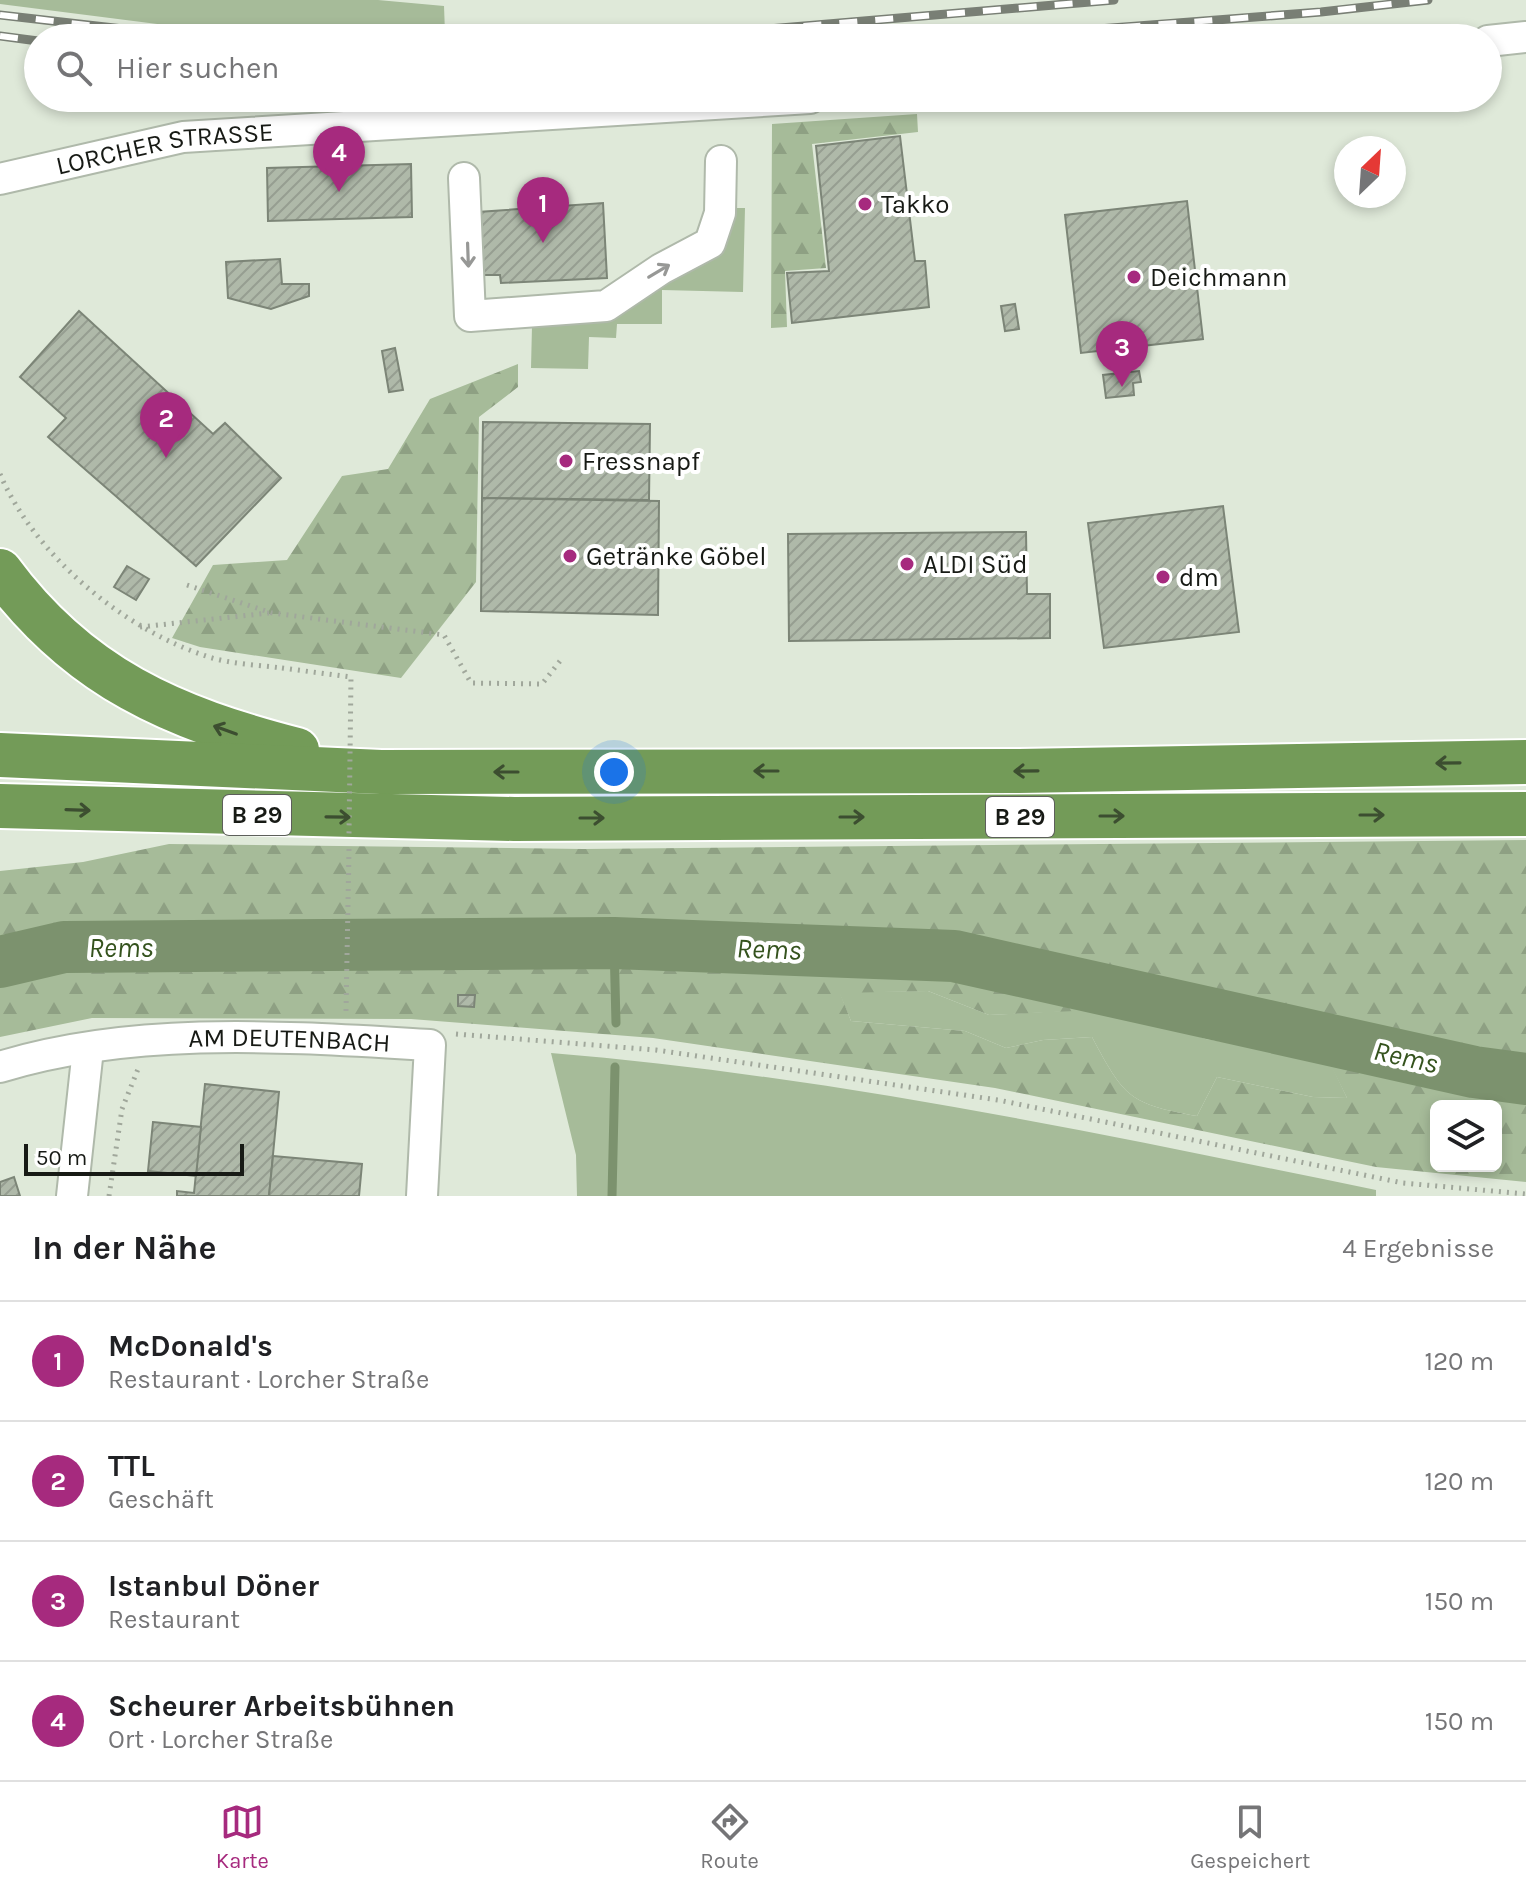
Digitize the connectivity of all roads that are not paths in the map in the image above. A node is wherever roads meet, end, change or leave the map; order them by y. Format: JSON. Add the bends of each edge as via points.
{"nodes":[{"id":1,"x":1526,"y":37,"type":"edge"},
{"id":2,"x":1502,"y":40,"type":"edge"},
{"id":3,"x":585,"y":112,"type":"edge"},
{"id":4,"x":721,"y":161,"type":"dead end"},
{"id":5,"x":464,"y":178,"type":"dead end"},
{"id":6,"x":0,"y":179,"type":"edge"},
{"id":7,"x":0,"y":571,"type":"edge"},
{"id":8,"x":0,"y":755,"type":"edge"},
{"id":9,"x":1526,"y":762,"type":"edge"},
{"id":10,"x":381,"y":772,"type":"junction"},
{"id":11,"x":0,"y":806,"type":"edge"},
{"id":12,"x":1526,"y":814,"type":"edge"},
{"id":13,"x":88,"y":1049,"type":"junction"},
{"id":14,"x":0,"y":1067,"type":"edge"},
{"id":15,"x":72,"y":1196,"type":"edge"},
{"id":16,"x":422,"y":1196,"type":"edge"}],
"edges":[{"from":1,"to":2,"type":"street"},
{"from":3,"to":6,"type":"street","name":"LORCHER STRASSE","via":[[183,137]]},
{"from":5,"to":4,"type":"street","one_way":true,"via":[[470,316],[606,306],[710,243],[720,213]]},
{"from":10,"to":7,"type":"highway","one_way":true,"via":[[243,736],[160,707],[72,647]]},
{"from":8,"to":10,"type":"highway","number":"B 29"},
{"from":9,"to":10,"type":"highway","number":"B 29","one_way":true,"via":[[1003,771]]},
{"from":11,"to":12,"type":"highway","number":"B 29","one_way":true,"via":[[499,819]]},
{"from":13,"to":14,"type":"street","name":"AM DEUTENBACH"},
{"from":13,"to":15,"type":"street"},
{"from":13,"to":16,"type":"street","name":"AM DEUTENBACH","via":[[149,1040],[311,1038],[430,1045]]}]}
